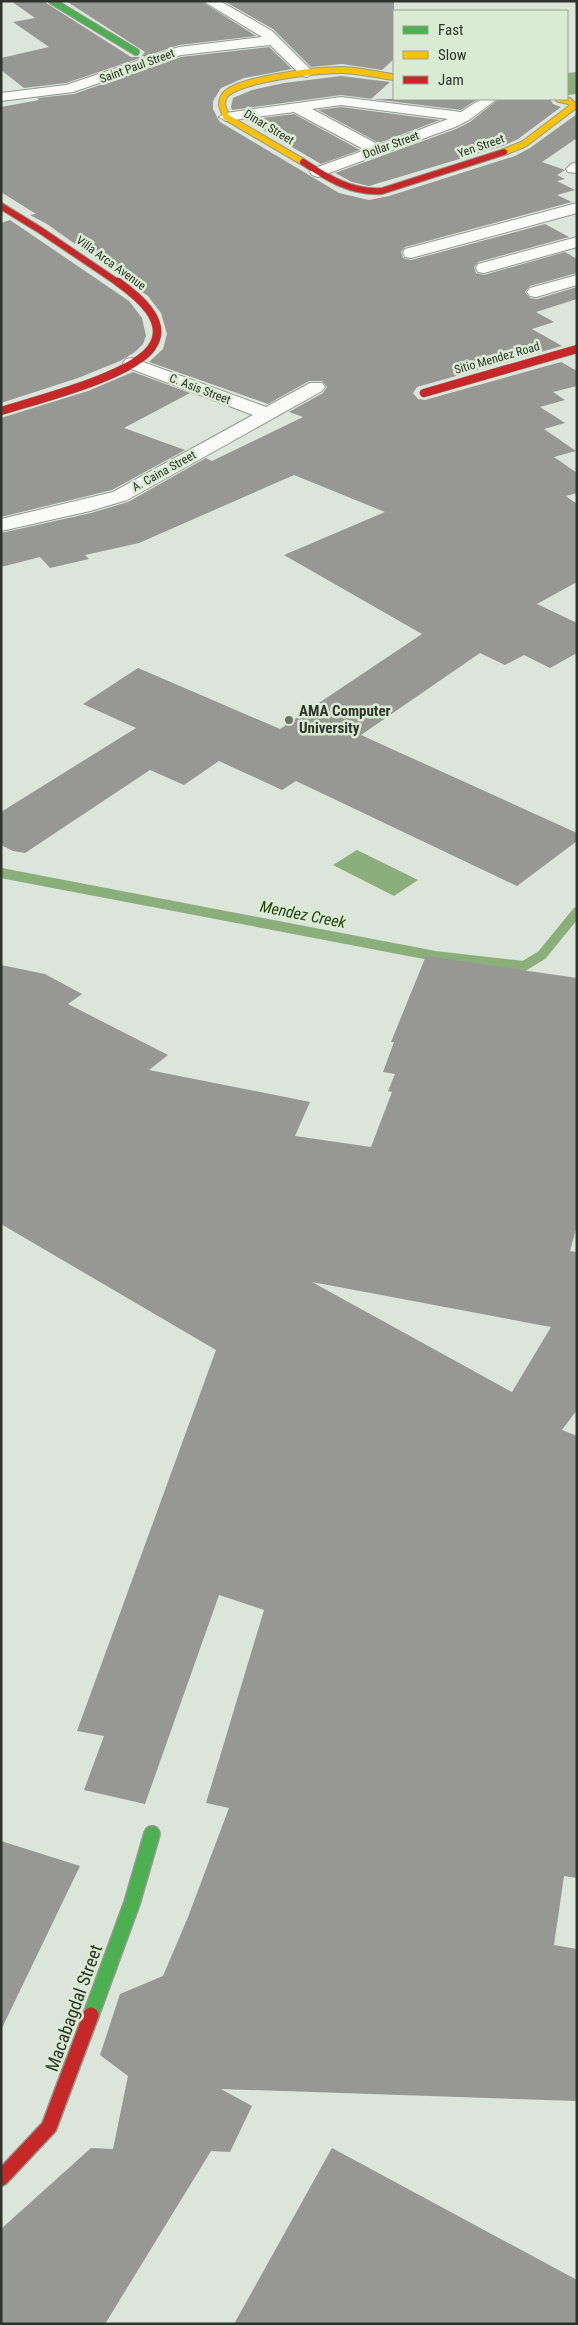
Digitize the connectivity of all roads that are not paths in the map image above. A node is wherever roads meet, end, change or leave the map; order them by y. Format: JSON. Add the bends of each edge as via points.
{"nodes":[{"id":1,"x":52,"y":1,"type":"edge"},
{"id":2,"x":211,"y":1,"type":"edge"},
{"id":3,"x":273,"y":40,"type":"junction"},
{"id":4,"x":136,"y":52,"type":"dead end"},
{"id":5,"x":307,"y":72,"type":"junction"},
{"id":6,"x":393,"y":77,"type":"edge"},
{"id":7,"x":1,"y":97,"type":"edge"},
{"id":8,"x":488,"y":100,"type":"edge"},
{"id":9,"x":568,"y":100,"type":"edge"},
{"id":10,"x":296,"y":107,"type":"junction"},
{"id":11,"x":464,"y":116,"type":"junction"},
{"id":12,"x":226,"y":117,"type":"junction"},
{"id":13,"x":377,"y":150,"type":"junction"},
{"id":14,"x":318,"y":172,"type":"junction"},
{"id":15,"x":369,"y":193,"type":"joint"},
{"id":16,"x":577,"y":208,"type":"edge"},
{"id":17,"x":4,"y":210,"type":"edge"},
{"id":18,"x":526,"y":222,"type":"junction"},
{"id":19,"x":573,"y":246,"type":"edge"},
{"id":20,"x":411,"y":253,"type":"dead end"},
{"id":21,"x":484,"y":268,"type":"dead end"},
{"id":22,"x":577,"y":280,"type":"edge"},
{"id":23,"x":536,"y":292,"type":"dead end"},
{"id":24,"x":575,"y":351,"type":"edge"},
{"id":25,"x":132,"y":363,"type":"junction"},
{"id":26,"x":316,"y":387,"type":"dead end"},
{"id":27,"x":424,"y":393,"type":"dead end"},
{"id":28,"x":1,"y":411,"type":"edge"},
{"id":29,"x":268,"y":414,"type":"junction"},
{"id":30,"x":1,"y":526,"type":"edge"},
{"id":31,"x":152,"y":1834,"type":"dead end"},
{"id":32,"x":1,"y":2178,"type":"edge"}],
"edges":[{"from":1,"to":4,"type":"street"},
{"from":2,"to":3,"type":"street"},
{"from":3,"to":5,"type":"street"},
{"from":3,"to":7,"type":"street","name":"Saint Paul Street","via":[[179,51],[68,89]]},
{"from":5,"to":6,"type":"street","via":[[342,70]]},
{"from":5,"to":12,"type":"street","name":"Dinar Street","via":[[235,88],[222,100],[221,108]]},
{"from":8,"to":11,"type":"street","name":"Dollar Street"},
{"from":9,"to":15,"type":"street","name":"Yen Street","via":[[574,106],[510,151]]},
{"from":10,"to":11,"type":"street","via":[[341,101]]},
{"from":10,"to":12,"type":"street"},
{"from":10,"to":13,"type":"street"},
{"from":11,"to":13,"type":"street","name":"Dollar Street"},
{"from":12,"to":14,"type":"street","name":"Dinar Street"},
{"from":13,"to":14,"type":"street","name":"Dollar Street"},
{"from":14,"to":15,"type":"street","name":"Dinar Street","via":[[346,188]]},
{"from":16,"to":18,"type":"street"},
{"from":17,"to":25,"type":"street","name":"Villa Arca Avenue","via":[[49,235],[138,298],[151,312],[157,333],[151,350]]},
{"from":18,"to":19,"type":"street"},
{"from":18,"to":20,"type":"street"},
{"from":19,"to":21,"type":"street"},
{"from":22,"to":23,"type":"street"},
{"from":24,"to":27,"type":"street","name":"Sitio Mendez Road"},
{"from":25,"to":28,"type":"street","name":"Villa Arca Avenue"},
{"from":25,"to":29,"type":"street","name":"C. Asis Street"},
{"from":26,"to":29,"type":"street","name":"A. Caina Street"},
{"from":29,"to":30,"type":"street","name":"A. Caina Street","via":[[120,496]]},
{"from":31,"to":32,"type":"street","name":"Macabagdal Street","via":[[132,1903],[49,2127]]}]}
